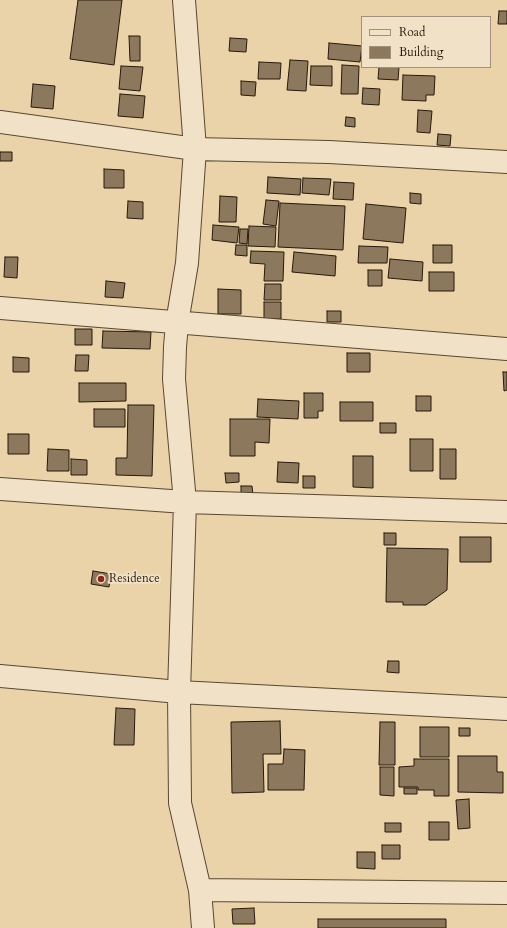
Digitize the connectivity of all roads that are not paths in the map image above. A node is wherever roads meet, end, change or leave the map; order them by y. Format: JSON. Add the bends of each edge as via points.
{"nodes":[{"id":1,"x":184,"y":0,"type":"edge"},
{"id":2,"x":0,"y":122,"type":"edge"},
{"id":3,"x":195,"y":149,"type":"junction"},
{"id":4,"x":507,"y":162,"type":"edge"},
{"id":5,"x":0,"y":308,"type":"edge"},
{"id":6,"x":177,"y":323,"type":"junction"},
{"id":7,"x":507,"y":349,"type":"edge"},
{"id":8,"x":0,"y":489,"type":"edge"},
{"id":9,"x":185,"y":502,"type":"junction"},
{"id":10,"x":507,"y":512,"type":"edge"},
{"id":11,"x":0,"y":676,"type":"edge"},
{"id":12,"x":179,"y":692,"type":"junction"},
{"id":13,"x":507,"y":709,"type":"edge"},
{"id":14,"x":200,"y":890,"type":"junction"},
{"id":15,"x":507,"y":893,"type":"edge"},
{"id":16,"x":203,"y":928,"type":"edge"}],
"edges":[{"from":1,"to":3,"type":"street"},
{"from":2,"to":3,"type":"street"},
{"from":3,"to":4,"type":"street","via":[[329,152]]},
{"from":3,"to":6,"type":"street","via":[[187,263]]},
{"from":5,"to":6,"type":"street"},
{"from":6,"to":7,"type":"street"},
{"from":6,"to":9,"type":"street","via":[[174,379]]},
{"from":8,"to":9,"type":"street"},
{"from":9,"to":10,"type":"street"},
{"from":9,"to":12,"type":"street"},
{"from":11,"to":12,"type":"street"},
{"from":12,"to":13,"type":"street"},
{"from":12,"to":14,"type":"street","via":[[180,803]]},
{"from":14,"to":15,"type":"street"},
{"from":14,"to":16,"type":"street"}]}
